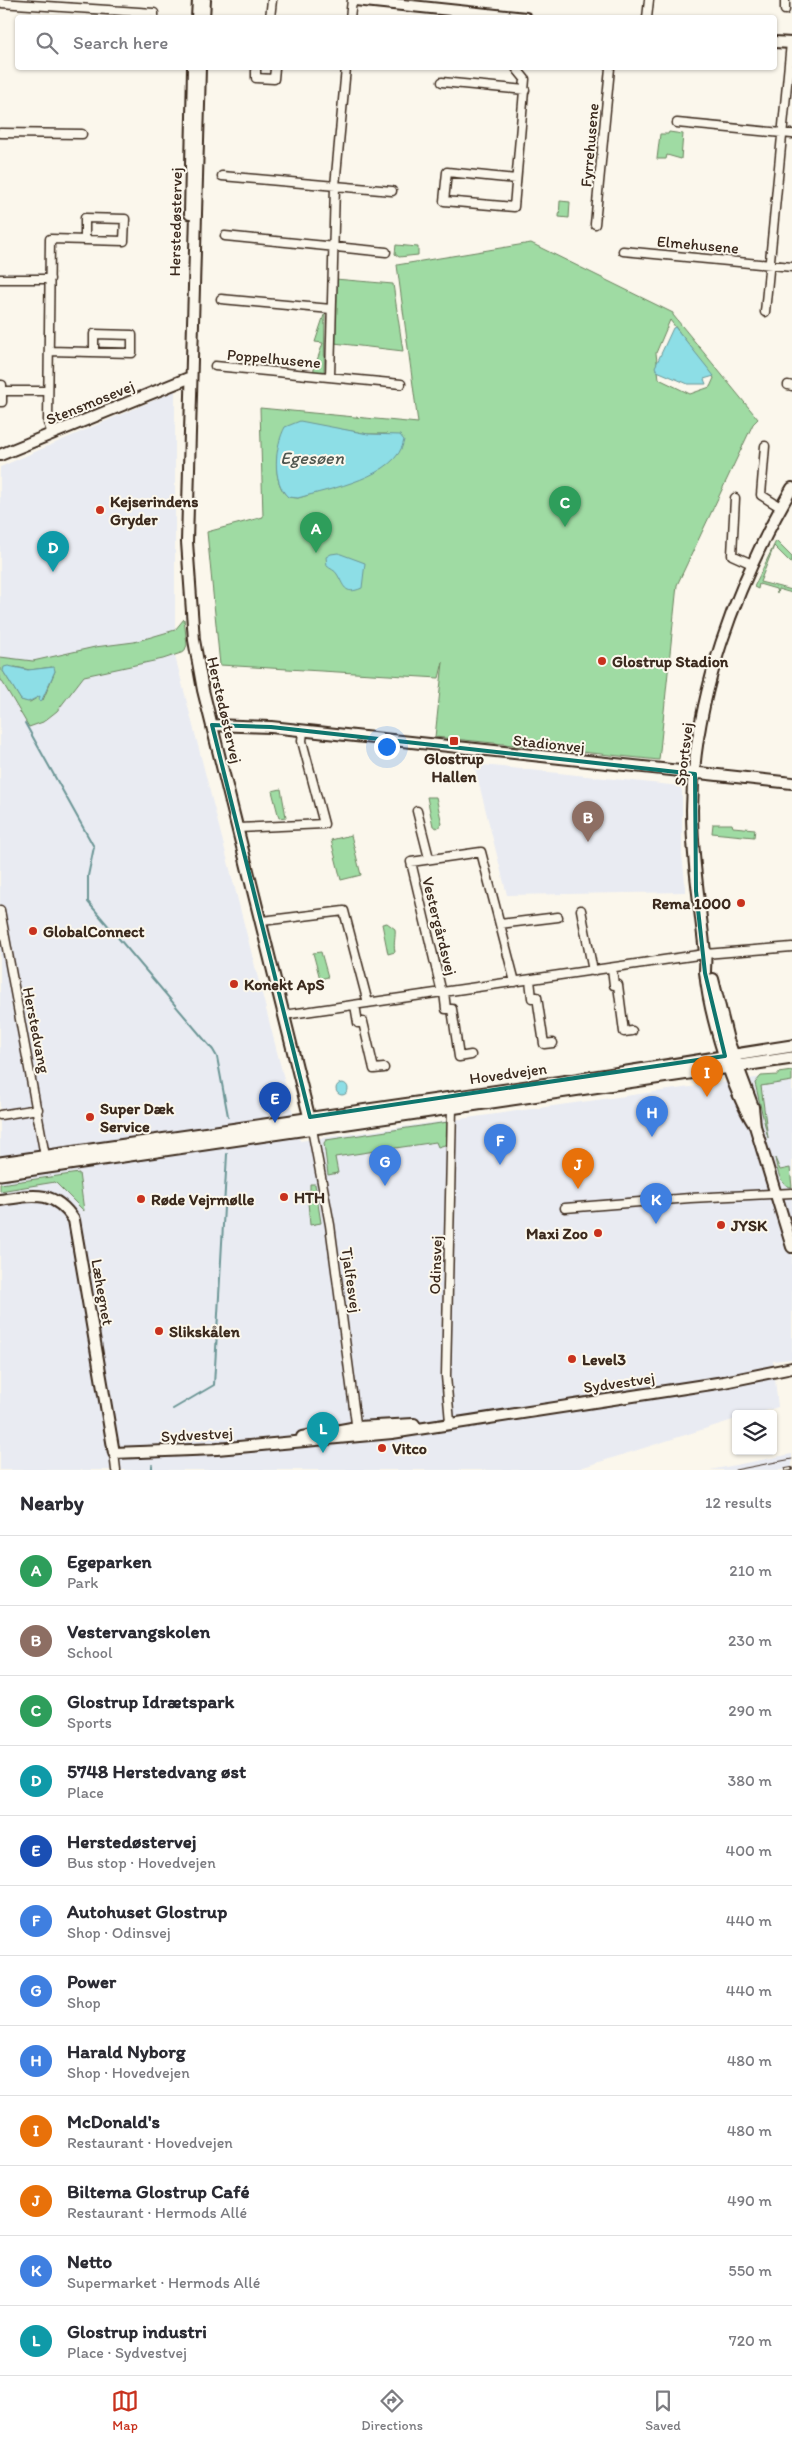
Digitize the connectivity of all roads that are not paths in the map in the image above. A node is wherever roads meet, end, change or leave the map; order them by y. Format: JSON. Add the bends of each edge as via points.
{"nodes":[{"id":1,"x":198,"y":0,"type":"edge"},
{"id":2,"x":205,"y":0,"type":"edge"},
{"id":3,"x":272,"y":0,"type":"edge"},
{"id":4,"x":649,"y":0,"type":"edge"},
{"id":5,"x":786,"y":0,"type":"edge"},
{"id":6,"x":353,"y":2,"type":"edge"},
{"id":7,"x":399,"y":2,"type":"edge"},
{"id":8,"x":0,"y":3,"type":"edge"},
{"id":9,"x":784,"y":10,"type":"dead end"},
{"id":10,"x":154,"y":15,"type":"edge"},
{"id":11,"x":197,"y":15,"type":"edge"},
{"id":12,"x":204,"y":15,"type":"edge"},
{"id":13,"x":270,"y":15,"type":"edge"},
{"id":14,"x":351,"y":15,"type":"edge"},
{"id":15,"x":484,"y":15,"type":"edge"},
{"id":16,"x":647,"y":15,"type":"edge"},
{"id":17,"x":777,"y":42,"type":"edge"},
{"id":18,"x":792,"y":43,"type":"edge"},
{"id":19,"x":193,"y":70,"type":"edge"},
{"id":20,"x":200,"y":70,"type":"edge"},
{"id":21,"x":256,"y":70,"type":"edge"},
{"id":22,"x":275,"y":70,"type":"edge"},
{"id":23,"x":346,"y":70,"type":"edge"},
{"id":24,"x":518,"y":70,"type":"edge"},
{"id":25,"x":610,"y":70,"type":"edge"},
{"id":26,"x":442,"y":82,"type":"dead end"},
{"id":27,"x":525,"y":90,"type":"junction"},
{"id":28,"x":678,"y":123,"type":"dead end"},
{"id":29,"x":0,"y":132,"type":"edge"},
{"id":30,"x":82,"y":134,"type":"dead end"},
{"id":31,"x":783,"y":134,"type":"junction"},
{"id":32,"x":792,"y":134,"type":"edge"},
{"id":33,"x":222,"y":176,"type":"dead end"},
{"id":34,"x":516,"y":179,"type":"junction"},
{"id":35,"x":335,"y":186,"type":"junction"},
{"id":36,"x":392,"y":191,"type":"dead end"},
{"id":37,"x":595,"y":224,"type":"dead end"},
{"id":38,"x":226,"y":236,"type":"dead end"},
{"id":39,"x":85,"y":240,"type":"junction"},
{"id":40,"x":334,"y":246,"type":"junction"},
{"id":41,"x":623,"y":251,"type":"dead end"},
{"id":42,"x":386,"y":252,"type":"dead end"},
{"id":43,"x":770,"y":264,"type":"junction"},
{"id":44,"x":792,"y":267,"type":"edge"},
{"id":45,"x":0,"y":279,"type":"edge"},
{"id":46,"x":50,"y":279,"type":"junction"},
{"id":47,"x":221,"y":300,"type":"dead end"},
{"id":48,"x":331,"y":310,"type":"junction"},
{"id":49,"x":765,"y":312,"type":"dead end"},
{"id":50,"x":49,"y":351,"type":"junction"},
{"id":51,"x":94,"y":352,"type":"junction"},
{"id":52,"x":215,"y":366,"type":"dead end"},
{"id":53,"x":191,"y":377,"type":"junction"},
{"id":54,"x":330,"y":377,"type":"junction"},
{"id":55,"x":402,"y":384,"type":"dead end"},
{"id":56,"x":1,"y":388,"type":"edge"},
{"id":57,"x":48,"y":391,"type":"junction"},
{"id":58,"x":0,"y":402,"type":"edge"},
{"id":59,"x":52,"y":433,"type":"junction"},
{"id":60,"x":765,"y":446,"type":"dead end"},
{"id":61,"x":0,"y":455,"type":"edge"},
{"id":62,"x":792,"y":488,"type":"edge"},
{"id":63,"x":735,"y":498,"type":"dead end"},
{"id":64,"x":780,"y":508,"type":"junction"},
{"id":65,"x":752,"y":564,"type":"junction"},
{"id":66,"x":212,"y":725,"type":"junction"},
{"id":67,"x":303,"y":731,"type":"junction"},
{"id":68,"x":695,"y":774,"type":"junction"},
{"id":69,"x":792,"y":784,"type":"edge"},
{"id":70,"x":417,"y":811,"type":"dead end"},
{"id":71,"x":238,"y":828,"type":"junction"},
{"id":72,"x":429,"y":858,"type":"junction"},
{"id":73,"x":0,"y":910,"type":"edge"},
{"id":74,"x":581,"y":910,"type":"dead end"},
{"id":75,"x":558,"y":916,"type":"dead end"},
{"id":76,"x":262,"y":921,"type":"junction"},
{"id":77,"x":500,"y":924,"type":"junction"},
{"id":78,"x":792,"y":947,"type":"edge"},
{"id":79,"x":705,"y":954,"type":"junction"},
{"id":80,"x":612,"y":968,"type":"junction"},
{"id":81,"x":593,"y":971,"type":"junction"},
{"id":82,"x":530,"y":980,"type":"junction"},
{"id":83,"x":515,"y":982,"type":"junction"},
{"id":84,"x":443,"y":993,"type":"junction"},
{"id":85,"x":368,"y":1003,"type":"junction"},
{"id":86,"x":355,"y":1005,"type":"junction"},
{"id":87,"x":284,"y":1015,"type":"junction"},
{"id":88,"x":632,"y":1031,"type":"dead end"},
{"id":89,"x":552,"y":1043,"type":"dead end"},
{"id":90,"x":792,"y":1046,"type":"edge"},
{"id":91,"x":471,"y":1055,"type":"dead end"},
{"id":92,"x":730,"y":1055,"type":"junction"},
{"id":93,"x":792,"y":1058,"type":"edge"},
{"id":94,"x":734,"y":1067,"type":"junction"},
{"id":95,"x":384,"y":1068,"type":"dead end"},
{"id":96,"x":452,"y":1108,"type":"junction"},
{"id":97,"x":38,"y":1109,"type":"junction"},
{"id":98,"x":0,"y":1115,"type":"edge"},
{"id":99,"x":311,"y":1123,"type":"junction"},
{"id":100,"x":228,"y":1135,"type":"junction"},
{"id":101,"x":45,"y":1156,"type":"junction"},
{"id":102,"x":0,"y":1163,"type":"edge"},
{"id":103,"x":0,"y":1174,"type":"edge"},
{"id":104,"x":792,"y":1193,"type":"edge"},
{"id":105,"x":776,"y":1195,"type":"junction"},
{"id":106,"x":0,"y":1200,"type":"edge"},
{"id":107,"x":565,"y":1208,"type":"dead end"},
{"id":108,"x":792,"y":1247,"type":"edge"},
{"id":109,"x":792,"y":1368,"type":"edge"},
{"id":110,"x":450,"y":1422,"type":"junction"},
{"id":111,"x":357,"y":1432,"type":"junction"},
{"id":112,"x":114,"y":1453,"type":"junction"},
{"id":113,"x":116,"y":1470,"type":"edge"}],
"edges":[{"from":1,"to":11,"type":"street"},
{"from":2,"to":12,"type":"street"},
{"from":3,"to":13,"type":"street"},
{"from":4,"to":16,"type":"street"},
{"from":5,"to":9,"type":"street"},
{"from":6,"to":7,"type":"street"},
{"from":6,"to":14,"type":"street"},
{"from":7,"to":15,"type":"street"},
{"from":8,"to":10,"type":"street"},
{"from":17,"to":18,"type":"street"},
{"from":18,"to":31,"type":"street"},
{"from":19,"to":53,"type":"street","name":"Herstedøstervej","via":[[188,356]]},
{"from":20,"to":53,"type":"street","name":"Herstedøstervej"},
{"from":21,"to":22,"type":"street","via":[[256,78],[274,79]]},
{"from":23,"to":35,"type":"street","name":"Poppelhusene"},
{"from":24,"to":27,"type":"street","via":[[525,79]]},
{"from":25,"to":37,"type":"street","name":"Fyrrehusene"},
{"from":26,"to":27,"type":"street"},
{"from":27,"to":34,"type":"street"},
{"from":28,"to":31,"type":"street"},
{"from":29,"to":30,"type":"street"},
{"from":31,"to":32,"type":"street"},
{"from":31,"to":43,"type":"street"},
{"from":33,"to":35,"type":"street"},
{"from":34,"to":34,"type":"street","via":[[447,172],[444,201],[514,208]]},
{"from":35,"to":36,"type":"street"},
{"from":35,"to":40,"type":"street","name":"Poppelhusene"},
{"from":38,"to":40,"type":"street"},
{"from":39,"to":39,"type":"street","via":[[124,241],[124,218],[85,218]]},
{"from":39,"to":46,"type":"street","via":[[50,239]]},
{"from":40,"to":42,"type":"street"},
{"from":40,"to":48,"type":"street","name":"Poppelhusene"},
{"from":41,"to":43,"type":"street","name":"Elmehusene"},
{"from":43,"to":44,"type":"street","name":"Elmehusene"},
{"from":43,"to":49,"type":"street"},
{"from":45,"to":46,"type":"street"},
{"from":46,"to":50,"type":"street"},
{"from":47,"to":48,"type":"street"},
{"from":48,"to":54,"type":"street","name":"Poppelhusene"},
{"from":50,"to":51,"type":"street"},
{"from":50,"to":57,"type":"street"},
{"from":51,"to":51,"type":"street","via":[[132,353],[132,334],[94,334]]},
{"from":52,"to":54,"type":"street","name":"Poppelhusene"},
{"from":53,"to":59,"type":"street","name":"Stensmosevej"},
{"from":53,"to":66,"type":"street","name":"Herstedøstervej","via":[[188,575],[194,640]]},
{"from":54,"to":55,"type":"street","name":"Poppelhusene"},
{"from":56,"to":57,"type":"street"},
{"from":56,"to":58,"type":"street"},
{"from":57,"to":59,"type":"street","via":[[48,422]]},
{"from":59,"to":61,"type":"street","name":"Stensmosevej"},
{"from":60,"to":64,"type":"street","via":[[761,495]]},
{"from":62,"to":64,"type":"street","name":"Sportsvej"},
{"from":63,"to":65,"type":"street","via":[[732,555]]},
{"from":64,"to":65,"type":"street","name":"Sportsvej"},
{"from":65,"to":68,"type":"street","name":"Sportsvej","via":[[717,659],[702,718]]},
{"from":66,"to":67,"type":"street","name":"Stadionvej"},
{"from":66,"to":71,"type":"street","name":"Herstedøstervej"},
{"from":67,"to":68,"type":"street","name":"Stadionvej"},
{"from":67,"to":71,"type":"street","via":[[302,741],[324,824]]},
{"from":68,"to":69,"type":"street","name":"Stadionvej"},
{"from":68,"to":79,"type":"street","name":"Sportsvej","via":[[692,809],[696,891]]},
{"from":70,"to":72,"type":"street"},
{"from":71,"to":76,"type":"street","name":"Herstedøstervej"},
{"from":72,"to":77,"type":"street","name":"Vestergårdsvej","via":[[481,852]]},
{"from":72,"to":84,"type":"street","name":"Vestergårdsvej","via":[[410,862]]},
{"from":73,"to":97,"type":"street","name":"Herstedvang"},
{"from":74,"to":81,"type":"street"},
{"from":75,"to":77,"type":"street"},
{"from":76,"to":85,"type":"street","via":[[344,911]]},
{"from":76,"to":87,"type":"street","name":"Herstedøstervej"},
{"from":77,"to":83,"type":"street","name":"Vestergårdsvej"},
{"from":78,"to":79,"type":"street","name":"Vestergårdsvej"},
{"from":79,"to":80,"type":"street","name":"Vestergårdsvej"},
{"from":79,"to":92,"type":"street","name":"Sportsvej"},
{"from":80,"to":81,"type":"street","name":"Vestergårdsvej"},
{"from":80,"to":88,"type":"street","via":[[614,986],[618,985],[624,1032]]},
{"from":81,"to":82,"type":"street","name":"Vestergårdsvej"},
{"from":82,"to":83,"type":"street","name":"Vestergårdsvej"},
{"from":82,"to":89,"type":"street","via":[[532,998],[537,997],[544,1044]]},
{"from":83,"to":84,"type":"street","name":"Vestergårdsvej"},
{"from":84,"to":85,"type":"street","name":"Vestergårdsvej"},
{"from":84,"to":91,"type":"street","name":"Vestergårdsvej","via":[[446,1009],[452,1008],[459,1057]]},
{"from":85,"to":86,"type":"street","name":"Vestergårdsvej"},
{"from":86,"to":87,"type":"street","name":"Vestergårdsvej"},
{"from":86,"to":95,"type":"street","via":[[374,1069]]},
{"from":87,"to":99,"type":"street","name":"Herstedøstervej"},
{"from":90,"to":92,"type":"main road","name":"Hovedvejen"},
{"from":92,"to":94,"type":"street","name":"Sportsvej"},
{"from":92,"to":99,"type":"main road","name":"Hovedvejen"},
{"from":93,"to":94,"type":"main road","name":"Hovedvejen"},
{"from":94,"to":96,"type":"main road","name":"Hovedvejen"},
{"from":94,"to":105,"type":"street","name":"Sportsvej","via":[[743,1109],[755,1126]]},
{"from":96,"to":99,"type":"main road","name":"Hovedvejen"},
{"from":96,"to":110,"type":"street","name":"Odinsvej","via":[[446,1376]]},
{"from":97,"to":98,"type":"street"},
{"from":97,"to":101,"type":"street","name":"Herstedvang"},
{"from":99,"to":100,"type":"main road","name":"Hovedvejen"},
{"from":99,"to":111,"type":"street","name":"Tjalfesvej","via":[[330,1225]]},
{"from":100,"to":101,"type":"main road"},
{"from":100,"to":103,"type":"main road"},
{"from":101,"to":102,"type":"main road"},
{"from":104,"to":105,"type":"street"},
{"from":105,"to":107,"type":"street"},
{"from":105,"to":108,"type":"street","name":"Sportsvej"},
{"from":106,"to":112,"type":"street","name":"Læhegnet","via":[[47,1196],[66,1208],[74,1220]]},
{"from":109,"to":110,"type":"street","name":"Sydvestvej","via":[[690,1387]]},
{"from":110,"to":111,"type":"street","name":"Sydvestvej"},
{"from":111,"to":112,"type":"street","name":"Sydvestvej","via":[[316,1433],[282,1442],[217,1449]]},
{"from":112,"to":113,"type":"street"}]}
